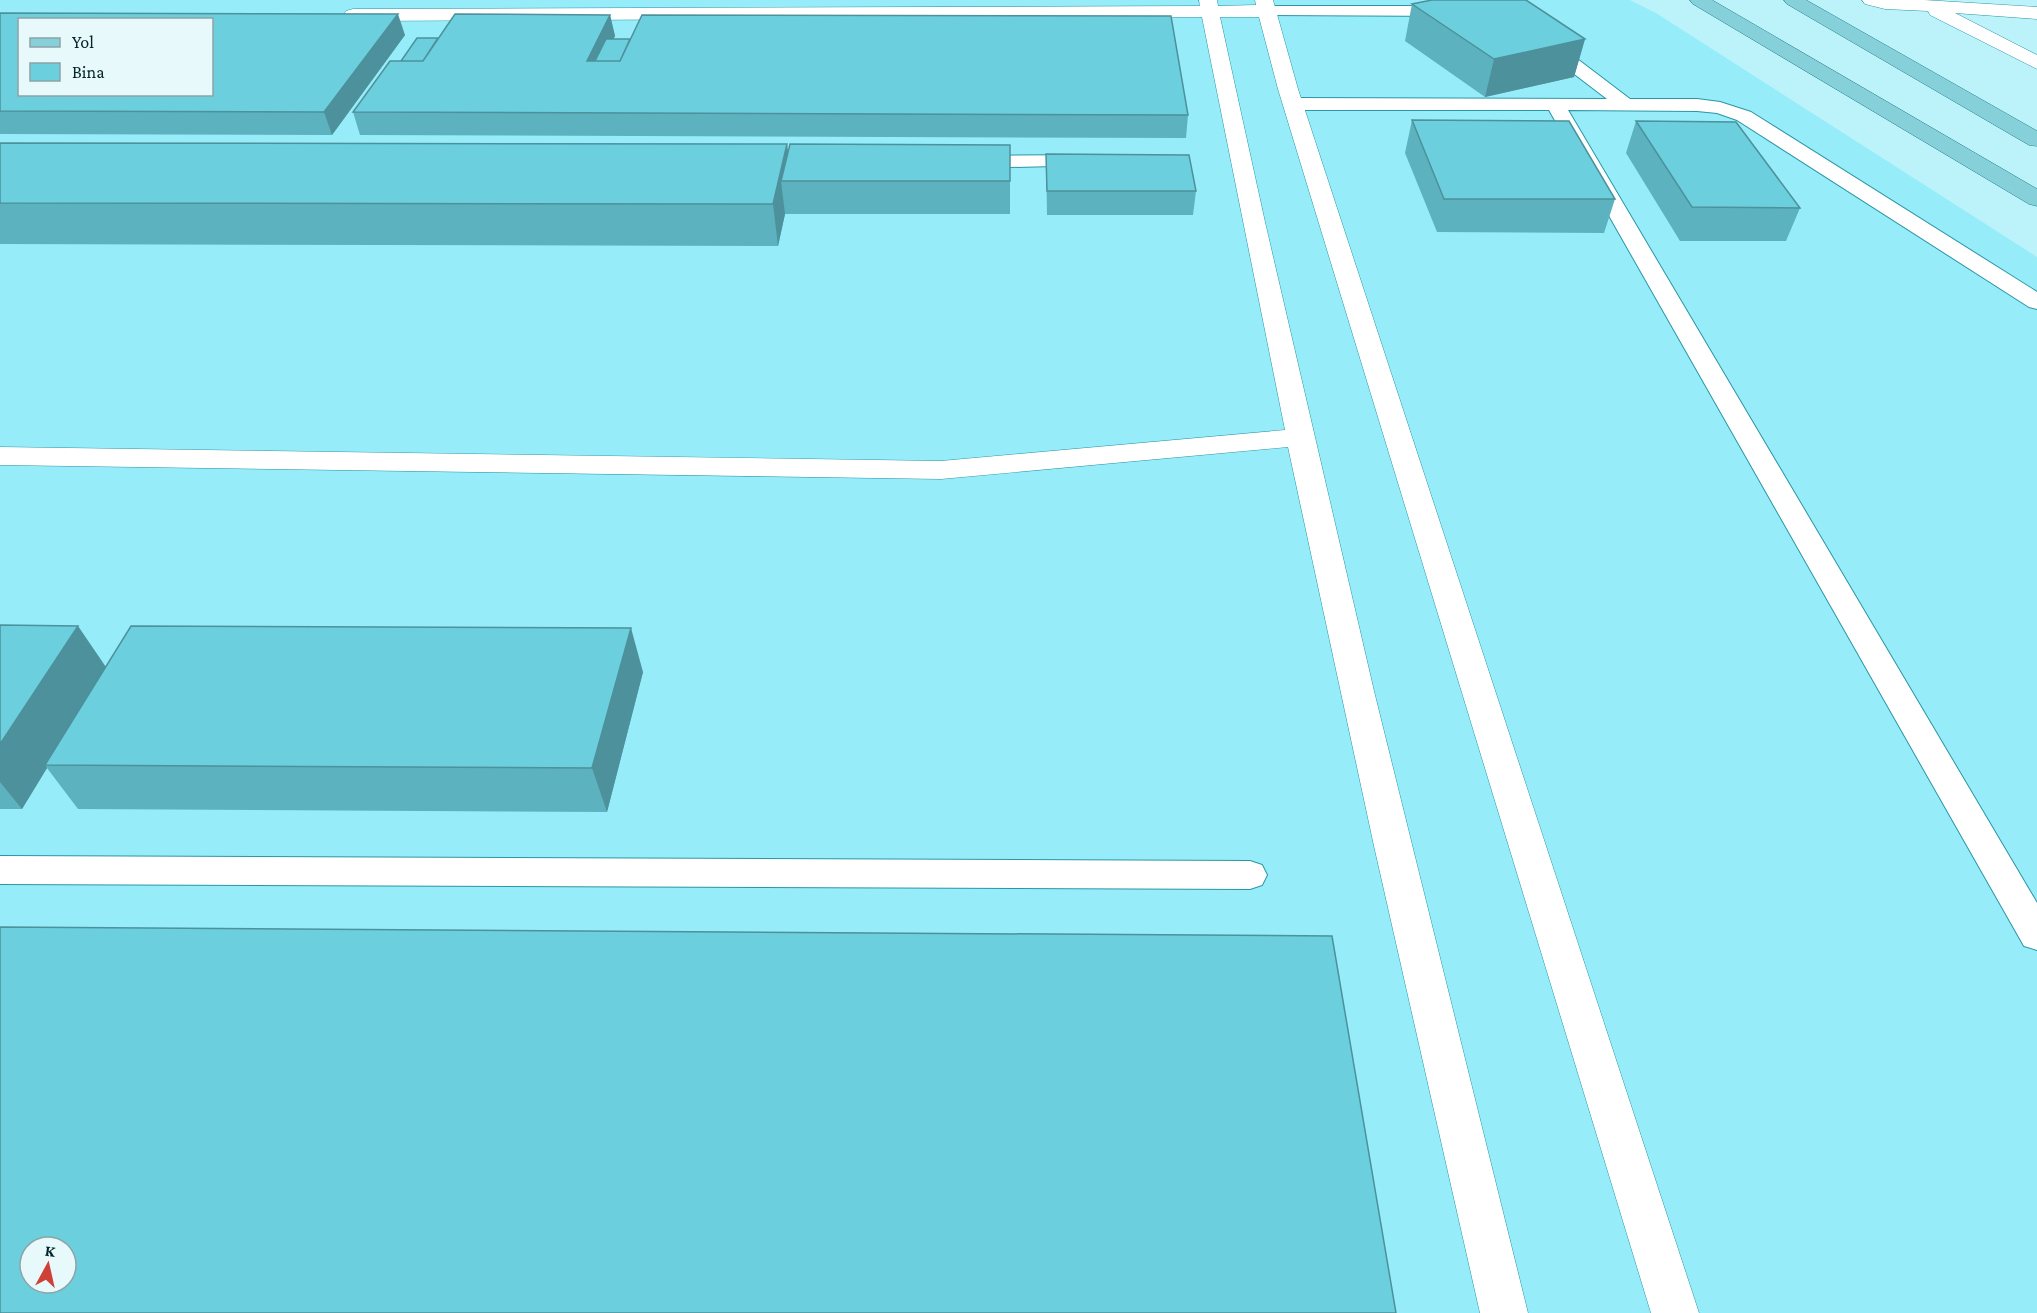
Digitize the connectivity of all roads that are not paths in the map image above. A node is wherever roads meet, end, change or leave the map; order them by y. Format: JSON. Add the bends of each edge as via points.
{"nodes":[{"id":1,"x":1699,"y":0,"type":"edge"},
{"id":2,"x":1793,"y":0,"type":"edge"},
{"id":3,"x":1870,"y":0,"type":"edge"},
{"id":4,"x":1265,"y":5,"type":"edge"},
{"id":5,"x":1210,"y":6,"type":"edge"},
{"id":6,"x":1927,"y":6,"type":"junction"},
{"id":7,"x":1467,"y":11,"type":"edge"},
{"id":8,"x":2037,"y":13,"type":"edge"},
{"id":9,"x":334,"y":15,"type":"edge"},
{"id":10,"x":1532,"y":33,"type":"edge"},
{"id":11,"x":2037,"y":63,"type":"edge"},
{"id":12,"x":1293,"y":104,"type":"junction"},
{"id":13,"x":1555,"y":105,"type":"junction"},
{"id":14,"x":1626,"y":105,"type":"junction"},
{"id":15,"x":2037,"y":140,"type":"edge"},
{"id":16,"x":1111,"y":161,"type":"edge"},
{"id":17,"x":956,"y":162,"type":"edge"},
{"id":18,"x":2037,"y":199,"type":"edge"},
{"id":19,"x":2037,"y":302,"type":"edge"},
{"id":20,"x":1300,"y":437,"type":"junction"},
{"id":21,"x":0,"y":456,"type":"edge"},
{"id":22,"x":0,"y":870,"type":"edge"},
{"id":23,"x":1250,"y":875,"type":"dead end"},
{"id":24,"x":2037,"y":934,"type":"edge"},
{"id":25,"x":1504,"y":1313,"type":"edge"},
{"id":26,"x":1675,"y":1313,"type":"edge"}],
"edges":[{"from":1,"to":18,"type":"main road"},
{"from":2,"to":15,"type":"main road"},
{"from":3,"to":6,"type":"street"},
{"from":4,"to":5,"type":"street"},
{"from":4,"to":7,"type":"lane"},
{"from":4,"to":12,"type":"street"},
{"from":5,"to":9,"type":"street"},
{"from":5,"to":20,"type":"street"},
{"from":6,"to":8,"type":"street"},
{"from":6,"to":11,"type":"street"},
{"from":10,"to":14,"type":"lane"},
{"from":12,"to":13,"type":"lane"},
{"from":12,"to":26,"type":"street"},
{"from":13,"to":14,"type":"lane"},
{"from":13,"to":24,"type":"lane"},
{"from":14,"to":19,"type":"lane","via":[[1709,106],[1744,116]]},
{"from":16,"to":17,"type":"lane"},
{"from":20,"to":21,"type":"street","via":[[941,470]]},
{"from":20,"to":25,"type":"street","via":[[1431,1020]]},
{"from":22,"to":23,"type":"lane"}]}
